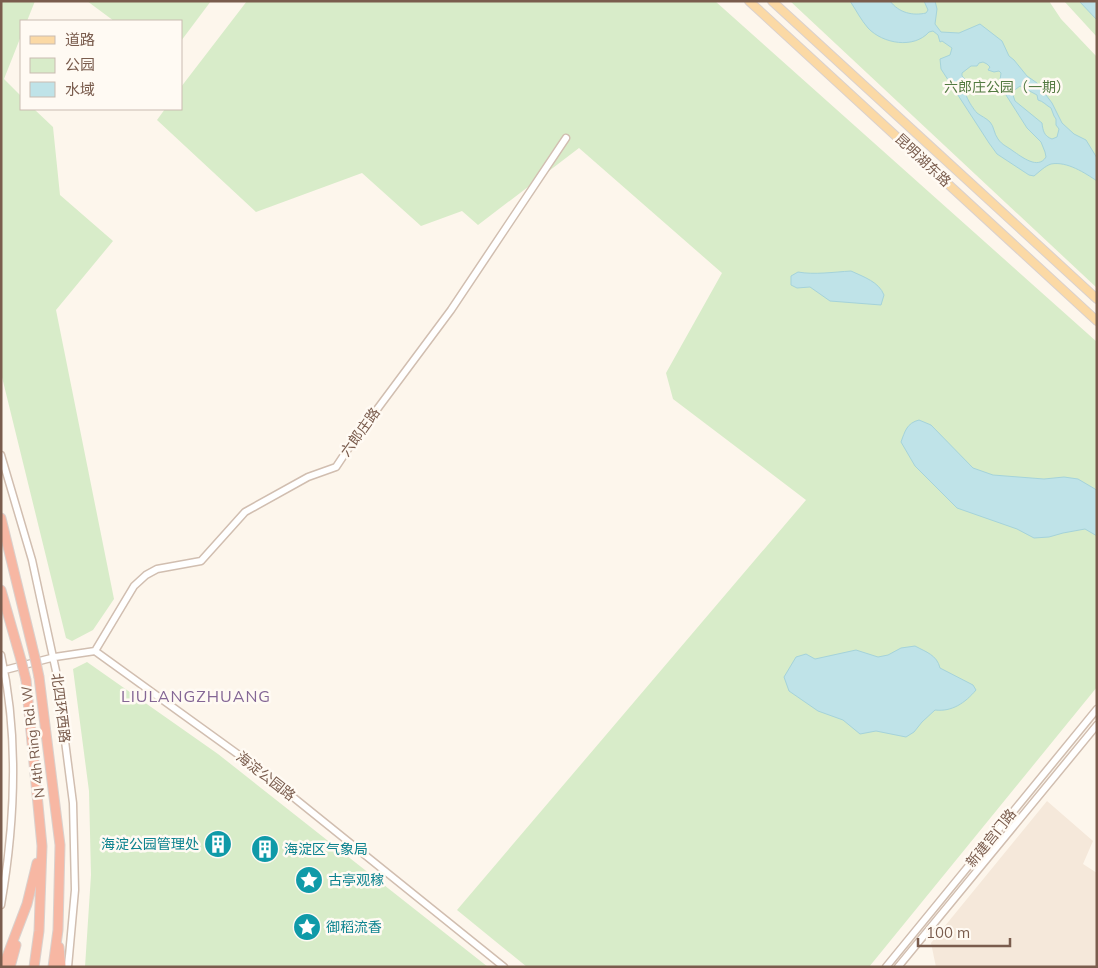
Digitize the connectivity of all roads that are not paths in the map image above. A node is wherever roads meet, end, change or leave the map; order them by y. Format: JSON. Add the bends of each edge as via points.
{"nodes":[{"id":1,"x":749,"y":1,"type":"edge"},
{"id":2,"x":772,"y":1,"type":"edge"},
{"id":3,"x":566,"y":138,"type":"dead end"},
{"id":4,"x":1097,"y":298,"type":"edge"},
{"id":5,"x":1097,"y":321,"type":"edge"},
{"id":6,"x":1,"y":455,"type":"edge"},
{"id":7,"x":1,"y":518,"type":"edge"},
{"id":8,"x":1,"y":590,"type":"edge"},
{"id":9,"x":95,"y":651,"type":"junction"},
{"id":10,"x":1,"y":655,"type":"edge"},
{"id":11,"x":55,"y":657,"type":"junction"},
{"id":12,"x":4,"y":670,"type":"junction"},
{"id":13,"x":1097,"y":709,"type":"edge"},
{"id":14,"x":1097,"y":725,"type":"edge"},
{"id":15,"x":42,"y":846,"type":"junction"},
{"id":16,"x":27,"y":904,"type":"junction"},
{"id":17,"x":1,"y":905,"type":"edge"},
{"id":18,"x":58,"y":930,"type":"junction"},
{"id":19,"x":2,"y":967,"type":"edge"},
{"id":20,"x":10,"y":967,"type":"edge"},
{"id":21,"x":34,"y":967,"type":"edge"},
{"id":22,"x":53,"y":967,"type":"edge"},
{"id":23,"x":60,"y":967,"type":"edge"},
{"id":24,"x":68,"y":967,"type":"edge"},
{"id":25,"x":504,"y":967,"type":"edge"},
{"id":26,"x":886,"y":967,"type":"edge"},
{"id":27,"x":898,"y":967,"type":"edge"}],
"edges":[{"from":1,"to":5,"type":"main road","name":"昆明湖东路"},
{"from":2,"to":4,"type":"main road","name":"昆明湖东路"},
{"from":3,"to":9,"type":"street","name":"六郎庄路","via":[[451,310],[336,467],[308,477],[245,512],[201,561],[157,569],[146,575],[134,586]]},
{"from":6,"to":11,"type":"street","name":"北四环西路","via":[[32,560]]},
{"from":7,"to":18,"type":"highway","name":"N 4th Ring Rd. W","bridge":true,"via":[[39,677],[60,846]]},
{"from":8,"to":15,"type":"highway","name":"N 4th Ring Rd. W","bridge":true,"via":[[26,680]]},
{"from":9,"to":11,"type":"street"},
{"from":9,"to":25,"type":"street","name":"海淀公园路","via":[[257,768]]},
{"from":10,"to":12,"type":"street"},
{"from":11,"to":12,"type":"street"},
{"from":11,"to":24,"type":"street","name":"北四环西路","via":[[73,803],[75,890]]},
{"from":12,"to":17,"type":"street","via":[[13,740],[12,794]]},
{"from":13,"to":26,"type":"street","name":"新建宫门路"},
{"from":14,"to":27,"type":"street","name":"新建宫门路"},
{"from":15,"to":16,"type":"highway"},
{"from":15,"to":21,"type":"highway","name":"N 4th Ring Rd. W","via":[[39,931]]},
{"from":16,"to":19,"type":"highway"},
{"from":16,"to":20,"type":"highway"},
{"from":18,"to":22,"type":"highway","name":"N 4th Ring Rd. W"},
{"from":18,"to":23,"type":"highway"}]}
